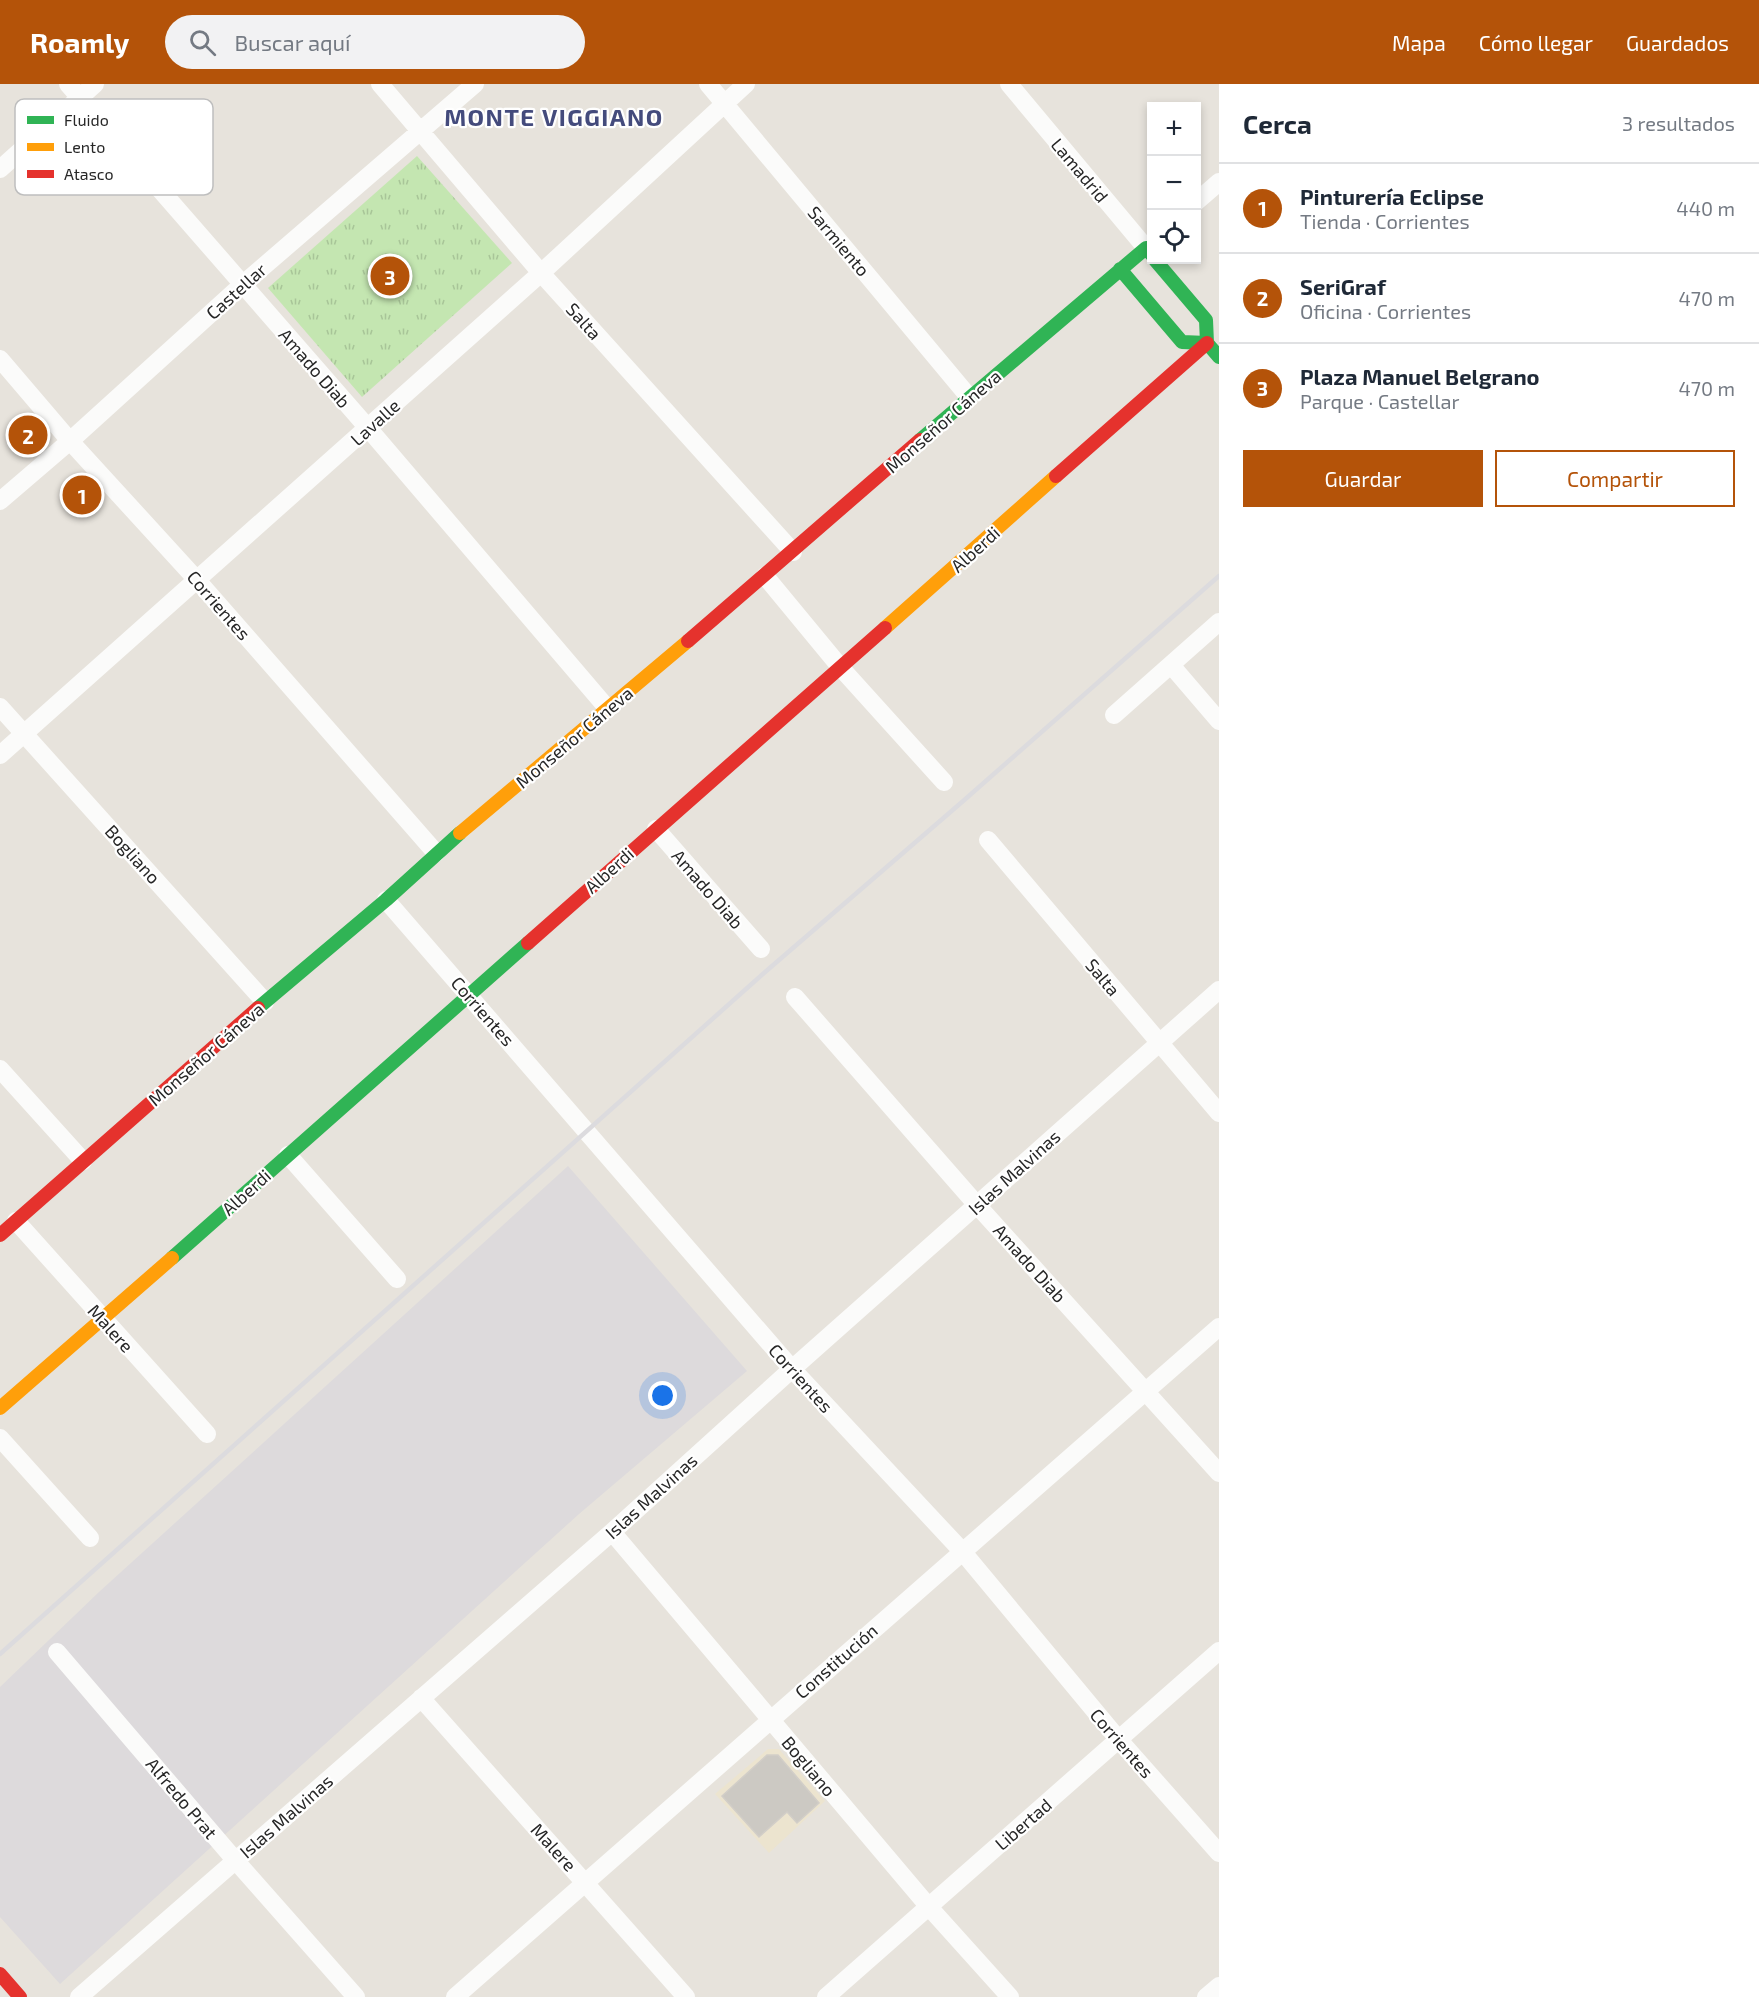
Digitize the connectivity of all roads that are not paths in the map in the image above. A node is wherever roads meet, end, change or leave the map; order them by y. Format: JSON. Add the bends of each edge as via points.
{"nodes":[{"id":1,"x":95,"y":84,"type":"edge"},
{"id":2,"x":380,"y":84,"type":"edge"},
{"id":3,"x":475,"y":84,"type":"edge"},
{"id":4,"x":708,"y":84,"type":"edge"},
{"id":5,"x":746,"y":84,"type":"edge"},
{"id":6,"x":1009,"y":84,"type":"edge"},
{"id":7,"x":74,"y":91,"type":"edge"},
{"id":8,"x":724,"y":103,"type":"junction"},
{"id":9,"x":421,"y":131,"type":"junction"},
{"id":10,"x":15,"y":153,"type":"edge"},
{"id":11,"x":0,"y":169,"type":"edge"},
{"id":12,"x":1219,"y":182,"type":"edge"},
{"id":13,"x":164,"y":195,"type":"edge"},
{"id":14,"x":1201,"y":198,"type":"edge"},
{"id":15,"x":1147,"y":246,"type":"edge"},
{"id":16,"x":1147,"y":253,"type":"edge"},
{"id":17,"x":1161,"y":264,"type":"edge"},
{"id":18,"x":1120,"y":269,"type":"junction"},
{"id":19,"x":541,"y":273,"type":"junction"},
{"id":20,"x":242,"y":285,"type":"junction"},
{"id":21,"x":1213,"y":338,"type":"edge"},
{"id":22,"x":1219,"y":357,"type":"edge"},
{"id":23,"x":0,"y":359,"type":"edge"},
{"id":24,"x":969,"y":398,"type":"junction"},
{"id":25,"x":368,"y":428,"type":"junction"},
{"id":26,"x":70,"y":441,"type":"junction"},
{"id":27,"x":0,"y":501,"type":"edge"},
{"id":28,"x":793,"y":552,"type":"junction"},
{"id":29,"x":765,"y":576,"type":"junction"},
{"id":30,"x":197,"y":580,"type":"junction"},
{"id":31,"x":1219,"y":622,"type":"edge"},
{"id":32,"x":1171,"y":665,"type":"junction"},
{"id":33,"x":841,"y":668,"type":"junction"},
{"id":34,"x":0,"y":707,"type":"edge"},
{"id":35,"x":608,"y":709,"type":"junction"},
{"id":36,"x":1114,"y":716,"type":"dead end"},
{"id":37,"x":1219,"y":721,"type":"edge"},
{"id":38,"x":24,"y":734,"type":"junction"},
{"id":39,"x":0,"y":755,"type":"edge"},
{"id":40,"x":944,"y":782,"type":"dead end"},
{"id":41,"x":656,"y":829,"type":"junction"},
{"id":42,"x":988,"y":840,"type":"dead end"},
{"id":43,"x":436,"y":853,"type":"junction"},
{"id":44,"x":386,"y":900,"type":"junction"},
{"id":45,"x":761,"y":949,"type":"dead end"},
{"id":46,"x":1219,"y":990,"type":"edge"},
{"id":47,"x":469,"y":995,"type":"junction"},
{"id":48,"x":795,"y":997,"type":"dead end"},
{"id":49,"x":265,"y":1002,"type":"junction"},
{"id":50,"x":1158,"y":1043,"type":"junction"},
{"id":51,"x":0,"y":1069,"type":"edge"},
{"id":52,"x":1219,"y":1113,"type":"edge"},
{"id":53,"x":288,"y":1155,"type":"junction"},
{"id":54,"x":83,"y":1161,"type":"junction"},
{"id":55,"x":977,"y":1205,"type":"junction"},
{"id":56,"x":16,"y":1221,"type":"junction"},
{"id":57,"x":0,"y":1235,"type":"edge"},
{"id":58,"x":397,"y":1279,"type":"dead end"},
{"id":59,"x":103,"y":1319,"type":"junction"},
{"id":60,"x":1219,"y":1327,"type":"edge"},
{"id":61,"x":792,"y":1369,"type":"junction"},
{"id":62,"x":1146,"y":1390,"type":"junction"},
{"id":63,"x":0,"y":1408,"type":"edge"},
{"id":64,"x":207,"y":1434,"type":"dead end"},
{"id":65,"x":0,"y":1438,"type":"edge"},
{"id":66,"x":1219,"y":1473,"type":"edge"},
{"id":67,"x":612,"y":1532,"type":"junction"},
{"id":68,"x":90,"y":1538,"type":"dead end"},
{"id":69,"x":962,"y":1551,"type":"junction"},
{"id":70,"x":1219,"y":1651,"type":"edge"},
{"id":71,"x":57,"y":1652,"type":"dead end"},
{"id":72,"x":421,"y":1698,"type":"junction"},
{"id":73,"x":770,"y":1720,"type":"junction"},
{"id":74,"x":1119,"y":1740,"type":"junction"},
{"id":75,"x":1219,"y":1853,"type":"edge"},
{"id":76,"x":235,"y":1860,"type":"junction"},
{"id":77,"x":587,"y":1884,"type":"junction"},
{"id":78,"x":929,"y":1907,"type":"junction"},
{"id":79,"x":0,"y":1974,"type":"edge"},
{"id":80,"x":1219,"y":1986,"type":"edge"},
{"id":81,"x":20,"y":1997,"type":"edge"},
{"id":82,"x":79,"y":1997,"type":"edge"},
{"id":83,"x":356,"y":1997,"type":"edge"},
{"id":84,"x":455,"y":1997,"type":"edge"},
{"id":85,"x":686,"y":1997,"type":"edge"},
{"id":86,"x":826,"y":1997,"type":"edge"},
{"id":87,"x":1010,"y":1997,"type":"edge"},
{"id":88,"x":1206,"y":1997,"type":"edge"}],
"edges":[{"from":1,"to":7,"type":"street"},
{"from":2,"to":9,"type":"street","name":"Salta"},
{"from":3,"to":9,"type":"street","name":"Castellar"},
{"from":4,"to":8,"type":"street","name":"Sarmiento"},
{"from":5,"to":8,"type":"street","name":"Lavalle"},
{"from":6,"to":15,"type":"street","name":"Lamadrid"},
{"from":8,"to":19,"type":"street","name":"Lavalle"},
{"from":8,"to":24,"type":"street","name":"Sarmiento"},
{"from":9,"to":19,"type":"street","name":"Salta"},
{"from":9,"to":20,"type":"street","name":"Castellar"},
{"from":10,"to":11,"type":"street"},
{"from":12,"to":14,"type":"street"},
{"from":13,"to":20,"type":"street","name":"Amado Diab"},
{"from":16,"to":18,"type":"street","name":"Monseñor Cáneva"},
{"from":17,"to":21,"type":"street","name":"Lamadrid","via":[[1206,321]]},
{"from":18,"to":21,"type":"street","via":[[1182,342]]},
{"from":18,"to":24,"type":"street","name":"Monseñor Cáneva"},
{"from":19,"to":25,"type":"street","name":"Lavalle"},
{"from":19,"to":28,"type":"street","name":"Salta"},
{"from":20,"to":25,"type":"street","name":"Amado Diab"},
{"from":20,"to":26,"type":"street","name":"Castellar"},
{"from":21,"to":22,"type":"street","name":"Lamadrid"},
{"from":21,"to":33,"type":"street","name":"Alberdi"},
{"from":23,"to":26,"type":"street","name":"Corrientes"},
{"from":24,"to":28,"type":"street","name":"Monseñor Cáneva"},
{"from":25,"to":30,"type":"street","name":"Lavalle"},
{"from":25,"to":35,"type":"street","name":"Amado Diab"},
{"from":26,"to":27,"type":"street","name":"Castellar"},
{"from":26,"to":30,"type":"street","name":"Corrientes"},
{"from":28,"to":29,"type":"street","name":"Monseñor Cáneva"},
{"from":29,"to":33,"type":"street"},
{"from":29,"to":35,"type":"street","name":"Monseñor Cáneva"},
{"from":30,"to":38,"type":"street","name":"Lavalle"},
{"from":30,"to":43,"type":"street","name":"Corrientes"},
{"from":31,"to":32,"type":"street"},
{"from":32,"to":36,"type":"street"},
{"from":32,"to":37,"type":"street"},
{"from":33,"to":40,"type":"street"},
{"from":33,"to":41,"type":"street","name":"Alberdi"},
{"from":34,"to":38,"type":"street","name":"Bogliano"},
{"from":35,"to":43,"type":"street","name":"Monseñor Cáneva"},
{"from":38,"to":39,"type":"street","name":"Lavalle"},
{"from":38,"to":49,"type":"street","name":"Bogliano"},
{"from":41,"to":45,"type":"street","name":"Amado Diab"},
{"from":41,"to":47,"type":"street","name":"Alberdi"},
{"from":42,"to":50,"type":"street","name":"Salta"},
{"from":43,"to":44,"type":"street","name":"Monseñor Cáneva"},
{"from":44,"to":47,"type":"street","name":"Corrientes"},
{"from":44,"to":49,"type":"street","name":"Monseñor Cáneva"},
{"from":46,"to":50,"type":"street","name":"Islas Malvinas"},
{"from":47,"to":53,"type":"street","name":"Alberdi"},
{"from":47,"to":61,"type":"street","name":"Corrientes"},
{"from":48,"to":55,"type":"street","name":"Amado Diab"},
{"from":49,"to":54,"type":"street","name":"Monseñor Cáneva"},
{"from":50,"to":52,"type":"street","name":"Salta"},
{"from":50,"to":55,"type":"street","name":"Islas Malvinas"},
{"from":51,"to":54,"type":"street"},
{"from":53,"to":58,"type":"street"},
{"from":53,"to":59,"type":"street","name":"Alberdi"},
{"from":54,"to":56,"type":"street","name":"Monseñor Cáneva"},
{"from":55,"to":61,"type":"street","name":"Islas Malvinas"},
{"from":55,"to":62,"type":"street","name":"Amado Diab"},
{"from":56,"to":57,"type":"street","name":"Monseñor Cáneva"},
{"from":56,"to":59,"type":"street","name":"Malere"},
{"from":59,"to":63,"type":"street","name":"Alberdi"},
{"from":59,"to":64,"type":"street","name":"Malere"},
{"from":60,"to":62,"type":"street","name":"Constitución"},
{"from":61,"to":67,"type":"street","name":"Islas Malvinas"},
{"from":61,"to":69,"type":"street","name":"Corrientes"},
{"from":62,"to":66,"type":"street","name":"Amado Diab"},
{"from":62,"to":69,"type":"street","name":"Constitución"},
{"from":65,"to":68,"type":"street"},
{"from":67,"to":72,"type":"street","name":"Islas Malvinas"},
{"from":67,"to":73,"type":"street","name":"Bogliano"},
{"from":69,"to":73,"type":"street","name":"Constitución"},
{"from":69,"to":74,"type":"street","name":"Corrientes"},
{"from":70,"to":74,"type":"street","name":"Libertad"},
{"from":71,"to":76,"type":"street","name":"Alfredo Prat"},
{"from":72,"to":76,"type":"street","name":"Islas Malvinas"},
{"from":72,"to":77,"type":"street","name":"Malere"},
{"from":73,"to":77,"type":"street","name":"Constitución"},
{"from":73,"to":78,"type":"street","name":"Bogliano"},
{"from":74,"to":75,"type":"street","name":"Corrientes"},
{"from":74,"to":78,"type":"street","name":"Libertad"},
{"from":76,"to":82,"type":"street","name":"Islas Malvinas"},
{"from":76,"to":83,"type":"street","name":"Alfredo Prat"},
{"from":77,"to":84,"type":"street","name":"Constitución"},
{"from":77,"to":85,"type":"street","name":"Malere"},
{"from":78,"to":86,"type":"street","name":"Libertad"},
{"from":78,"to":87,"type":"street","name":"Bogliano"},
{"from":79,"to":81,"type":"street"},
{"from":80,"to":88,"type":"street"}]}
